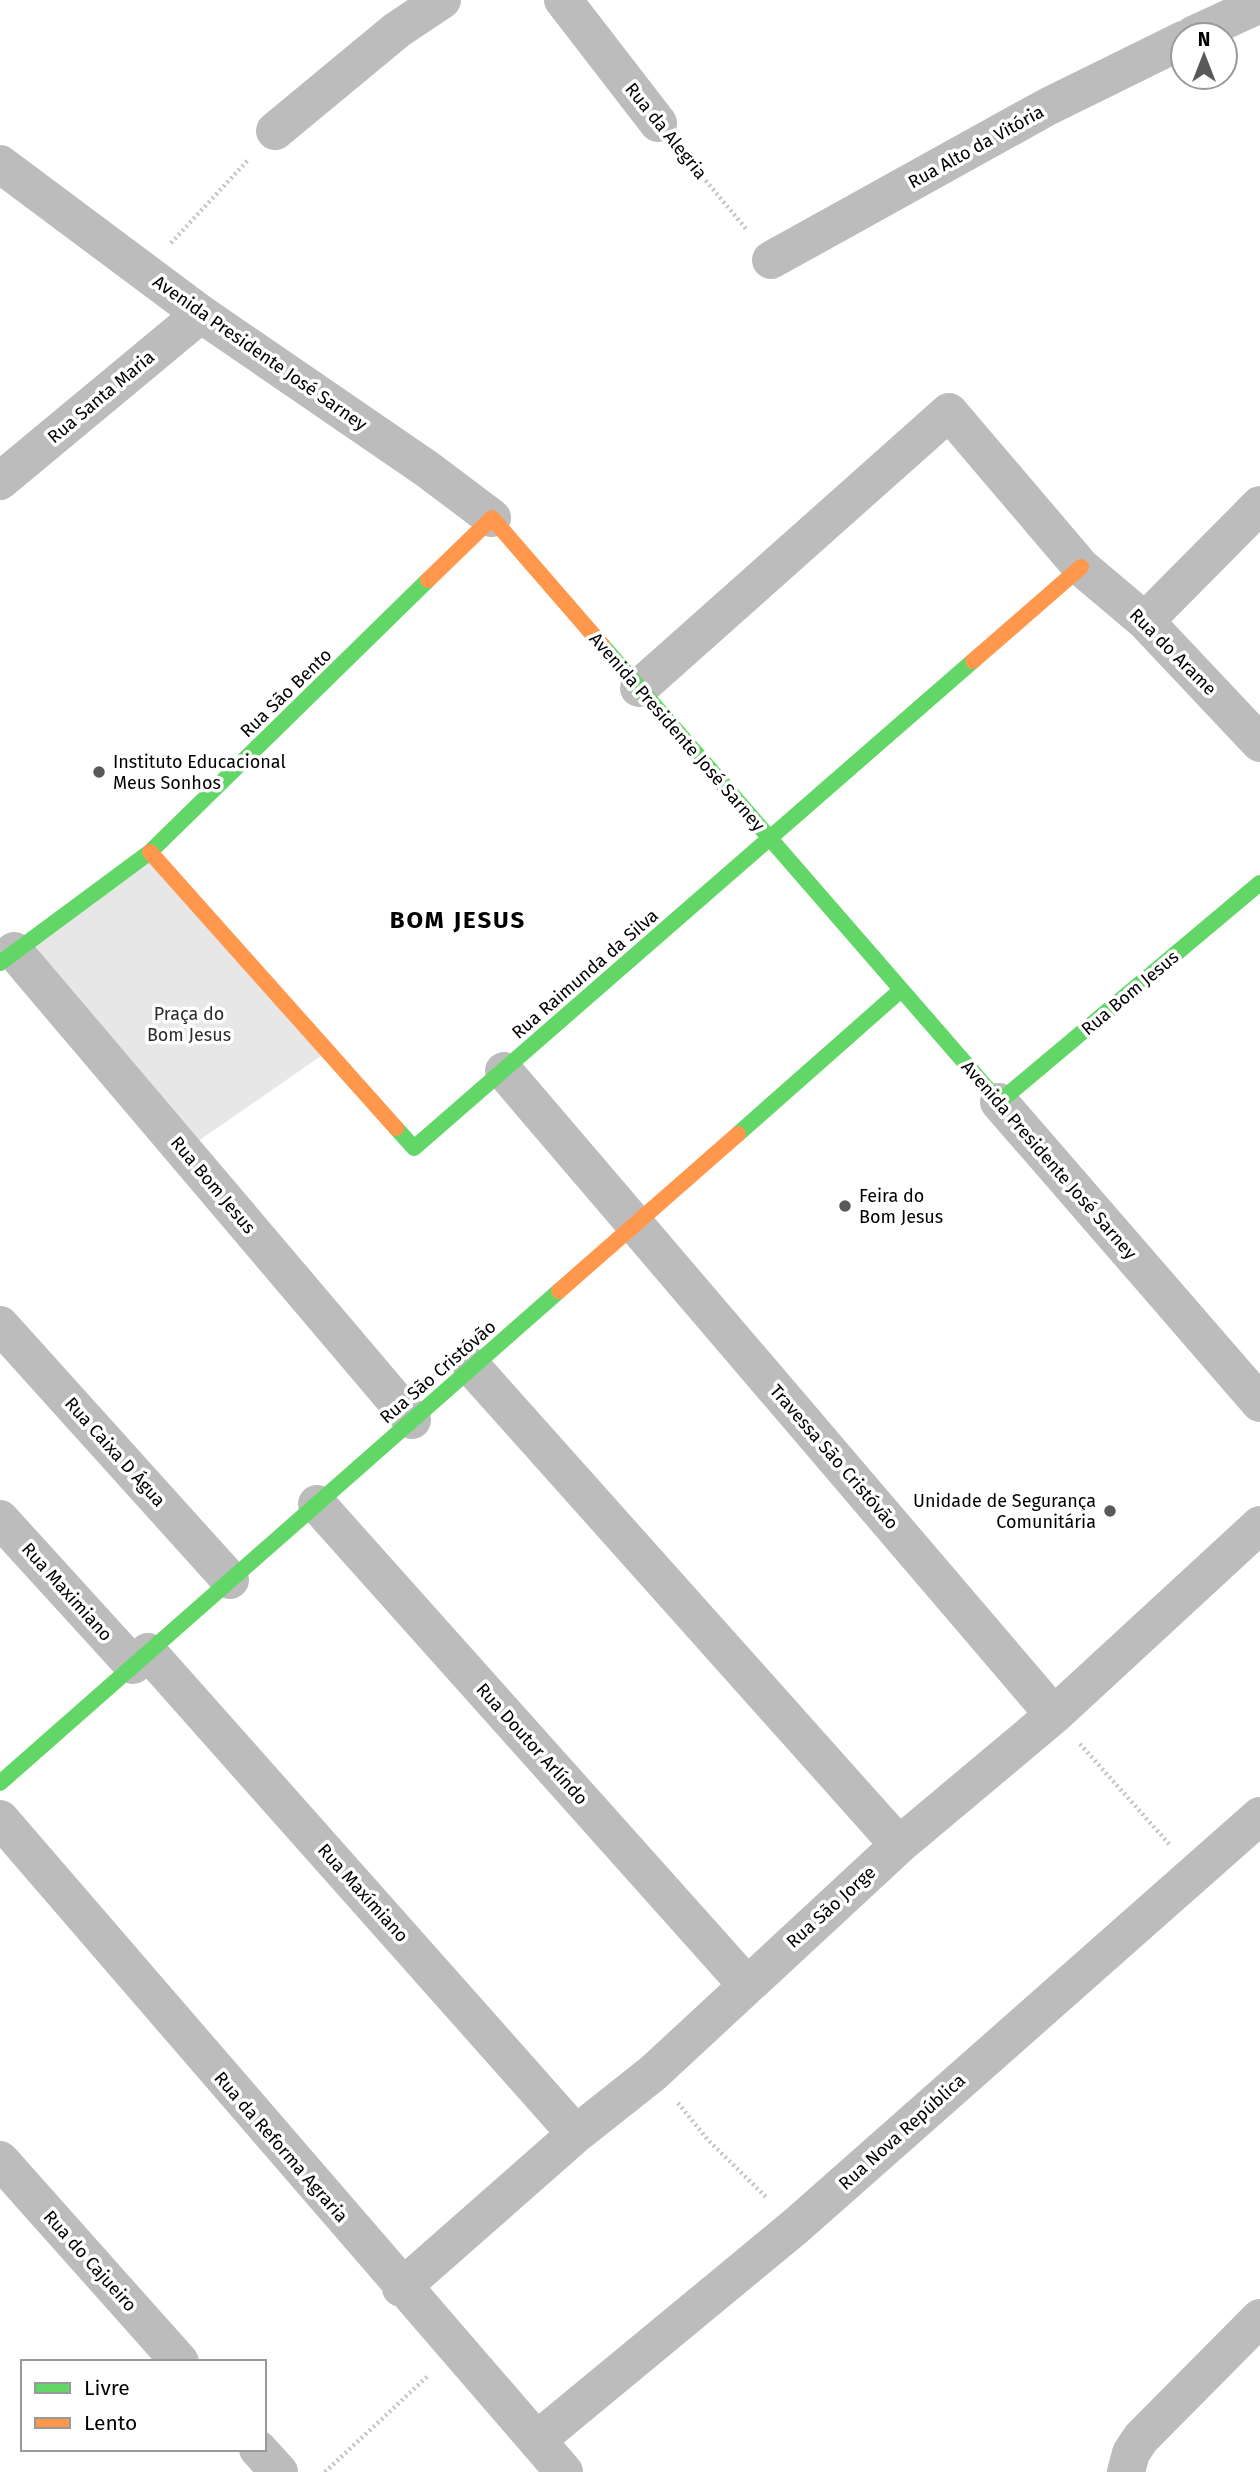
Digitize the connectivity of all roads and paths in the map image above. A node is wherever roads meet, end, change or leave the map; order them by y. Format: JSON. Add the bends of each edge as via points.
{"nodes":[{"id":1,"x":442,"y":0,"type":"edge"},
{"id":2,"x":563,"y":0,"type":"edge"},
{"id":3,"x":1260,"y":4,"type":"edge"},
{"id":4,"x":1223,"y":21,"type":"edge"},
{"id":5,"x":1169,"y":47,"type":"edge"},
{"id":6,"x":658,"y":123,"type":"joint"},
{"id":7,"x":275,"y":131,"type":"joint"},
{"id":8,"x":0,"y":164,"type":"edge"},
{"id":9,"x":771,"y":260,"type":"joint"},
{"id":10,"x":144,"y":271,"type":"junction"},
{"id":11,"x":201,"y":314,"type":"junction"},
{"id":12,"x":0,"y":481,"type":"edge"},
{"id":13,"x":1260,"y":505,"type":"edge"},
{"id":14,"x":492,"y":518,"type":"junction"},
{"id":15,"x":1081,"y":567,"type":"junction"},
{"id":16,"x":1145,"y":621,"type":"junction"},
{"id":17,"x":639,"y":688,"type":"junction"},
{"id":18,"x":1260,"y":743,"type":"edge"},
{"id":19,"x":769,"y":837,"type":"junction"},
{"id":20,"x":150,"y":852,"type":"junction"},
{"id":21,"x":1260,"y":883,"type":"edge"},
{"id":22,"x":7,"y":957,"type":"edge"},
{"id":23,"x":901,"y":990,"type":"junction"},
{"id":24,"x":504,"y":1071,"type":"junction"},
{"id":25,"x":999,"y":1102,"type":"junction"},
{"id":26,"x":635,"y":1225,"type":"junction"},
{"id":27,"x":0,"y":1325,"type":"edge"},
{"id":28,"x":472,"y":1367,"type":"junction"},
{"id":29,"x":1253,"y":1380,"type":"edge"},
{"id":30,"x":412,"y":1420,"type":"junction"},
{"id":31,"x":317,"y":1504,"type":"junction"},
{"id":32,"x":0,"y":1519,"type":"edge"},
{"id":33,"x":1260,"y":1525,"type":"edge"},
{"id":34,"x":230,"y":1580,"type":"junction"},
{"id":35,"x":141,"y":1658,"type":"junction"},
{"id":36,"x":1054,"y":1715,"type":"junction"},
{"id":37,"x":0,"y":1783,"type":"edge"},
{"id":38,"x":1260,"y":1816,"type":"edge"},
{"id":39,"x":0,"y":1819,"type":"edge"},
{"id":40,"x":899,"y":1845,"type":"junction"},
{"id":41,"x":1194,"y":1872,"type":"junction"},
{"id":42,"x":746,"y":1984,"type":"junction"},
{"id":43,"x":653,"y":2073,"type":"junction"},
{"id":44,"x":576,"y":2134,"type":"junction"},
{"id":45,"x":0,"y":2160,"type":"edge"},
{"id":46,"x":796,"y":2226,"type":"junction"},
{"id":47,"x":401,"y":2288,"type":"junction"},
{"id":48,"x":1260,"y":2318,"type":"edge"},
{"id":49,"x":456,"y":2350,"type":"junction"},
{"id":50,"x":178,"y":2360,"type":"edge"},
{"id":51,"x":537,"y":2440,"type":"junction"},
{"id":52,"x":260,"y":2451,"type":"edge"},
{"id":53,"x":279,"y":2472,"type":"edge"},
{"id":54,"x":325,"y":2472,"type":"edge"},
{"id":55,"x":564,"y":2472,"type":"edge"},
{"id":56,"x":1126,"y":2472,"type":"edge"}],
"edges":[{"from":1,"to":7,"type":"street","via":[[397,30]]},
{"from":2,"to":6,"type":"street","name":"Rua da Alegria"},
{"from":3,"to":4,"type":"street"},
{"from":5,"to":9,"type":"street","name":"Rua Alto da Vitória","via":[[1047,107]]},
{"from":6,"to":9,"type":"path","name":"Rua da Alegria"},
{"from":7,"to":10,"type":"path"},
{"from":8,"to":10,"type":"street","name":"Avenida Presidente José Sarney"},
{"from":10,"to":11,"type":"street","name":"Avenida Presidente José Sarney"},
{"from":11,"to":12,"type":"street","name":"Rua Santa Maria"},
{"from":11,"to":14,"type":"street","name":"Avenida Presidente José Sarney"},
{"from":13,"to":16,"type":"street"},
{"from":14,"to":17,"type":"street","name":"Avenida Presidente José Sarney"},
{"from":14,"to":20,"type":"street","name":"Rua São Bento"},
{"from":15,"to":16,"type":"street","name":"Rua do Arame"},
{"from":15,"to":17,"type":"street","via":[[949,412]]},
{"from":15,"to":19,"type":"street","name":"Rua Raimunda da Silva"},
{"from":16,"to":18,"type":"street","name":"Rua do Arame"},
{"from":17,"to":19,"type":"street","name":"Avenida Presidente José Sarney"},
{"from":19,"to":23,"type":"street","name":"Avenida Presidente José Sarney"},
{"from":19,"to":24,"type":"street","name":"Rua Raimunda da Silva"},
{"from":20,"to":22,"type":"street","name":"Rua São Bento"},
{"from":20,"to":24,"type":"street","name":"Rua Raimunda da Silva","via":[[414,1148]]},
{"from":21,"to":25,"type":"street","name":"Rua Bom Jesus"},
{"from":22,"to":30,"type":"street","name":"Rua Bom Jesus"},
{"from":23,"to":25,"type":"street","name":"Avenida Presidente José Sarney"},
{"from":23,"to":26,"type":"street","name":"Rua São Cristóvão"},
{"from":24,"to":26,"type":"street","name":"Travessa São Cristóvão"},
{"from":25,"to":29,"type":"street","name":"Avenida Presidente José Sarney"},
{"from":26,"to":28,"type":"street","name":"Rua São Cristóvão"},
{"from":26,"to":36,"type":"street","name":"Travessa São Cristóvão"},
{"from":27,"to":34,"type":"street","name":"Rua Caixa D Água"},
{"from":28,"to":30,"type":"street","name":"Rua São Cristóvão"},
{"from":28,"to":40,"type":"street"},
{"from":30,"to":31,"type":"street","name":"Rua São Cristóvão"},
{"from":31,"to":34,"type":"street","name":"Rua São Cristóvão"},
{"from":31,"to":42,"type":"street","name":"Rua Doutor Arlíndo"},
{"from":32,"to":35,"type":"street","name":"Rua Maximiano"},
{"from":33,"to":36,"type":"street","name":"Rua São Jorge"},
{"from":34,"to":35,"type":"street","name":"Rua São Cristóvão"},
{"from":35,"to":37,"type":"street","name":"Rua São Cristóvão"},
{"from":35,"to":44,"type":"street","name":"Rua Maxímiano"},
{"from":36,"to":40,"type":"street","name":"Rua São Jorge"},
{"from":36,"to":41,"type":"path"},
{"from":38,"to":41,"type":"street","name":"Rua Nova República"},
{"from":39,"to":47,"type":"street","name":"Rua da Reforma Agraria"},
{"from":40,"to":42,"type":"street","name":"Rua São Jorge"},
{"from":41,"to":46,"type":"street","name":"Rua Nova República"},
{"from":42,"to":43,"type":"street","name":"Rua São Jorge"},
{"from":43,"to":44,"type":"street","name":"Rua São Jorge"},
{"from":43,"to":46,"type":"path","via":[[708,2140]]},
{"from":44,"to":47,"type":"street","name":"Rua São Jorge"},
{"from":45,"to":50,"type":"street","name":"Rua do Cajueiro"},
{"from":46,"to":51,"type":"street","name":"Rua Nova República"},
{"from":47,"to":49,"type":"street","name":"Rua da Reforma Agraria"},
{"from":48,"to":56,"type":"street","via":[[1141,2438]]},
{"from":49,"to":51,"type":"street","name":"Rua da Reforma Agraria"},
{"from":49,"to":54,"type":"path"},
{"from":51,"to":55,"type":"street","name":"Rua da Reforma Agraria"},
{"from":52,"to":53,"type":"street"}]}
